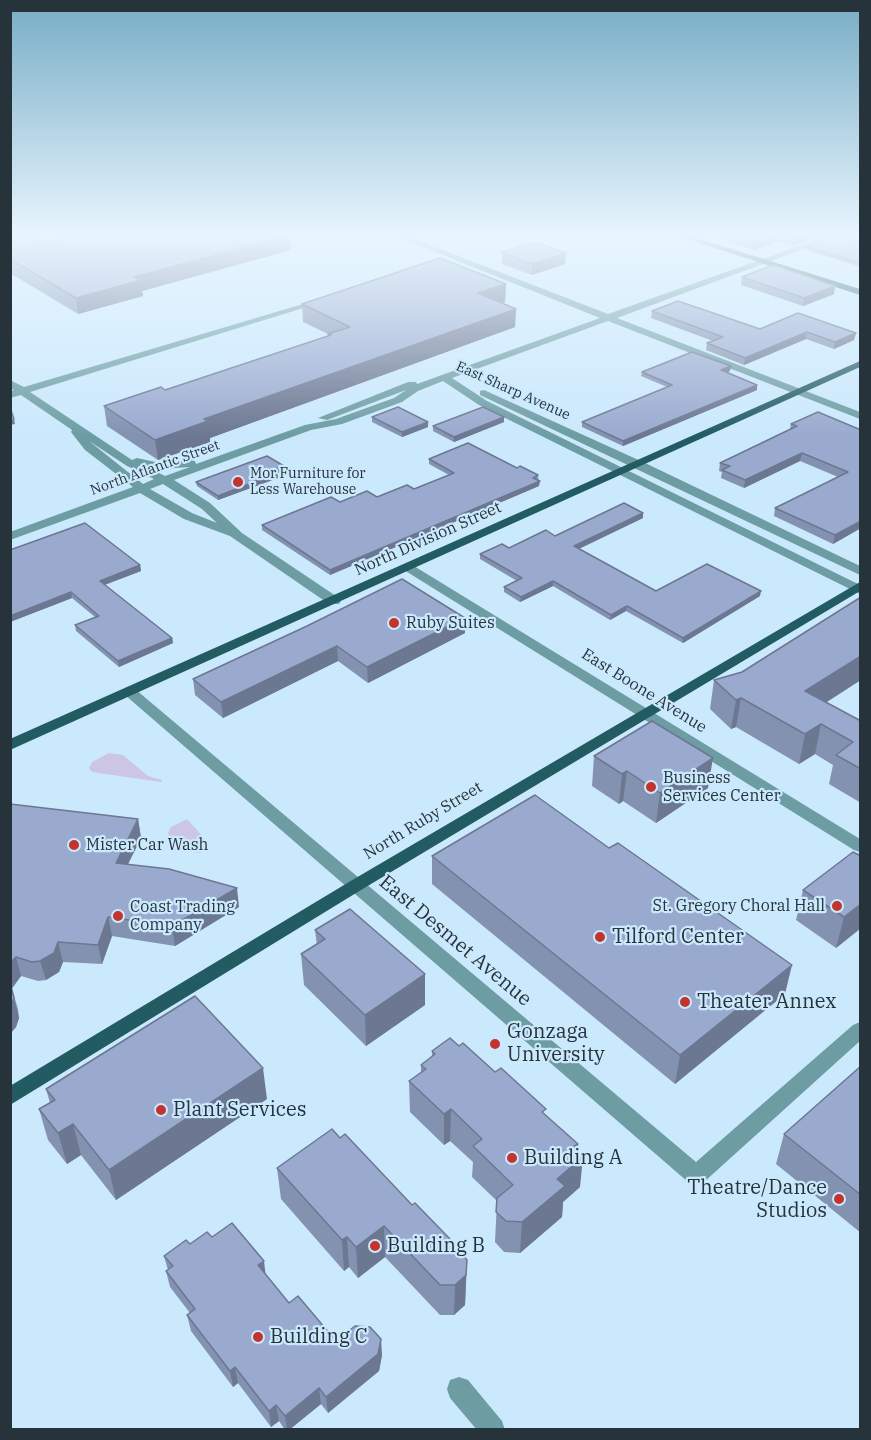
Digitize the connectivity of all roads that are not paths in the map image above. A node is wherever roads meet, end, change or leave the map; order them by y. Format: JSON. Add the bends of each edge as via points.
{"nodes":[{"id":1,"x":313,"y":302,"type":"edge"},
{"id":2,"x":567,"y":302,"type":"edge"},
{"id":3,"x":650,"y":302,"type":"edge"},
{"id":4,"x":607,"y":318,"type":"junction"},
{"id":5,"x":861,"y":364,"type":"edge"},
{"id":6,"x":444,"y":377,"type":"junction"},
{"id":7,"x":10,"y":383,"type":"edge"},
{"id":8,"x":23,"y":391,"type":"junction"},
{"id":9,"x":797,"y":393,"type":"junction"},
{"id":10,"x":10,"y":395,"type":"edge"},
{"id":11,"x":398,"y":400,"type":"junction"},
{"id":12,"x":483,"y":403,"type":"junction"},
{"id":13,"x":861,"y":416,"type":"edge"},
{"id":14,"x":70,"y":423,"type":"junction"},
{"id":15,"x":309,"y":427,"type":"junction"},
{"id":16,"x":115,"y":454,"type":"junction"},
{"id":17,"x":232,"y":456,"type":"junction"},
{"id":18,"x":639,"y":464,"type":"junction"},
{"id":19,"x":621,"y":472,"type":"junction"},
{"id":20,"x":165,"y":480,"type":"junction"},
{"id":21,"x":142,"y":489,"type":"junction"},
{"id":22,"x":10,"y":536,"type":"edge"},
{"id":23,"x":238,"y":536,"type":"junction"},
{"id":24,"x":409,"y":567,"type":"junction"},
{"id":25,"x":861,"y":571,"type":"edge"},
{"id":26,"x":859,"y":588,"type":"edge"},
{"id":27,"x":334,"y":601,"type":"junction"},
{"id":28,"x":130,"y":692,"type":"junction"},
{"id":29,"x":645,"y":712,"type":"junction"},
{"id":30,"x":10,"y":745,"type":"edge"},
{"id":31,"x":861,"y":846,"type":"edge"},
{"id":32,"x":355,"y":886,"type":"junction"},
{"id":33,"x":861,"y":1030,"type":"edge"},
{"id":34,"x":10,"y":1097,"type":"edge"},
{"id":35,"x":459,"y":1389,"type":"dead end"},
{"id":36,"x":493,"y":1430,"type":"edge"}],
"edges":[{"from":1,"to":8,"type":"street"},
{"from":2,"to":4,"type":"street"},
{"from":3,"to":4,"type":"street","name":"North Atlantic Street"},
{"from":4,"to":6,"type":"street","name":"North Atlantic Street"},
{"from":4,"to":9,"type":"street"},
{"from":5,"to":9,"type":"main road","name":"North Division Street"},
{"from":6,"to":11,"type":"street","name":"North Atlantic Street"},
{"from":6,"to":12,"type":"street","name":"East Sharp Avenue"},
{"from":6,"to":15,"type":"street","name":"North Atlantic Street","via":[[420,381],[348,407]]},
{"from":6,"to":18,"type":"street","name":"East Sharp Avenue"},
{"from":7,"to":8,"type":"street"},
{"from":8,"to":10,"type":"street"},
{"from":8,"to":14,"type":"street"},
{"from":9,"to":13,"type":"street"},
{"from":9,"to":18,"type":"main road","name":"North Division Street"},
{"from":11,"to":12,"type":"street","via":[[442,388]]},
{"from":11,"to":15,"type":"street","name":"North Atlantic Street","via":[[338,422]]},
{"from":12,"to":19,"type":"street","name":"East Sharp Avenue"},
{"from":14,"to":16,"type":"street"},
{"from":14,"to":21,"type":"street","via":[[89,448]]},
{"from":15,"to":17,"type":"street","name":"North Atlantic Street"},
{"from":16,"to":17,"type":"street","via":[[160,466]]},
{"from":16,"to":20,"type":"street"},
{"from":17,"to":20,"type":"street","name":"North Atlantic Street"},
{"from":18,"to":19,"type":"main road","name":"North Division Street"},
{"from":18,"to":25,"type":"street","name":"East Sharp Avenue"},
{"from":19,"to":24,"type":"main road","name":"North Division Street"},
{"from":19,"to":26,"type":"street","name":"East Sharp Avenue"},
{"from":20,"to":21,"type":"street","name":"North Atlantic Street"},
{"from":20,"to":23,"type":"street","via":[[206,506]]},
{"from":21,"to":22,"type":"street","name":"North Atlantic Street"},
{"from":21,"to":23,"type":"street","via":[[188,516]]},
{"from":23,"to":27,"type":"street"},
{"from":24,"to":27,"type":"main road","name":"North Division Street"},
{"from":24,"to":29,"type":"street","name":"East Boone Avenue"},
{"from":26,"to":29,"type":"main road","name":"North Ruby Street"},
{"from":27,"to":28,"type":"main road","name":"North Division Street"},
{"from":28,"to":30,"type":"main road","name":"North Division Street"},
{"from":28,"to":32,"type":"street","name":"East Desmet Avenue"},
{"from":29,"to":31,"type":"street","name":"East Boone Avenue"},
{"from":29,"to":32,"type":"main road","name":"North Ruby Street"},
{"from":32,"to":33,"type":"street","name":"East Desmet Avenue","via":[[696,1176]]},
{"from":32,"to":34,"type":"main road","name":"North Ruby Street"},
{"from":35,"to":36,"type":"street"}]}
